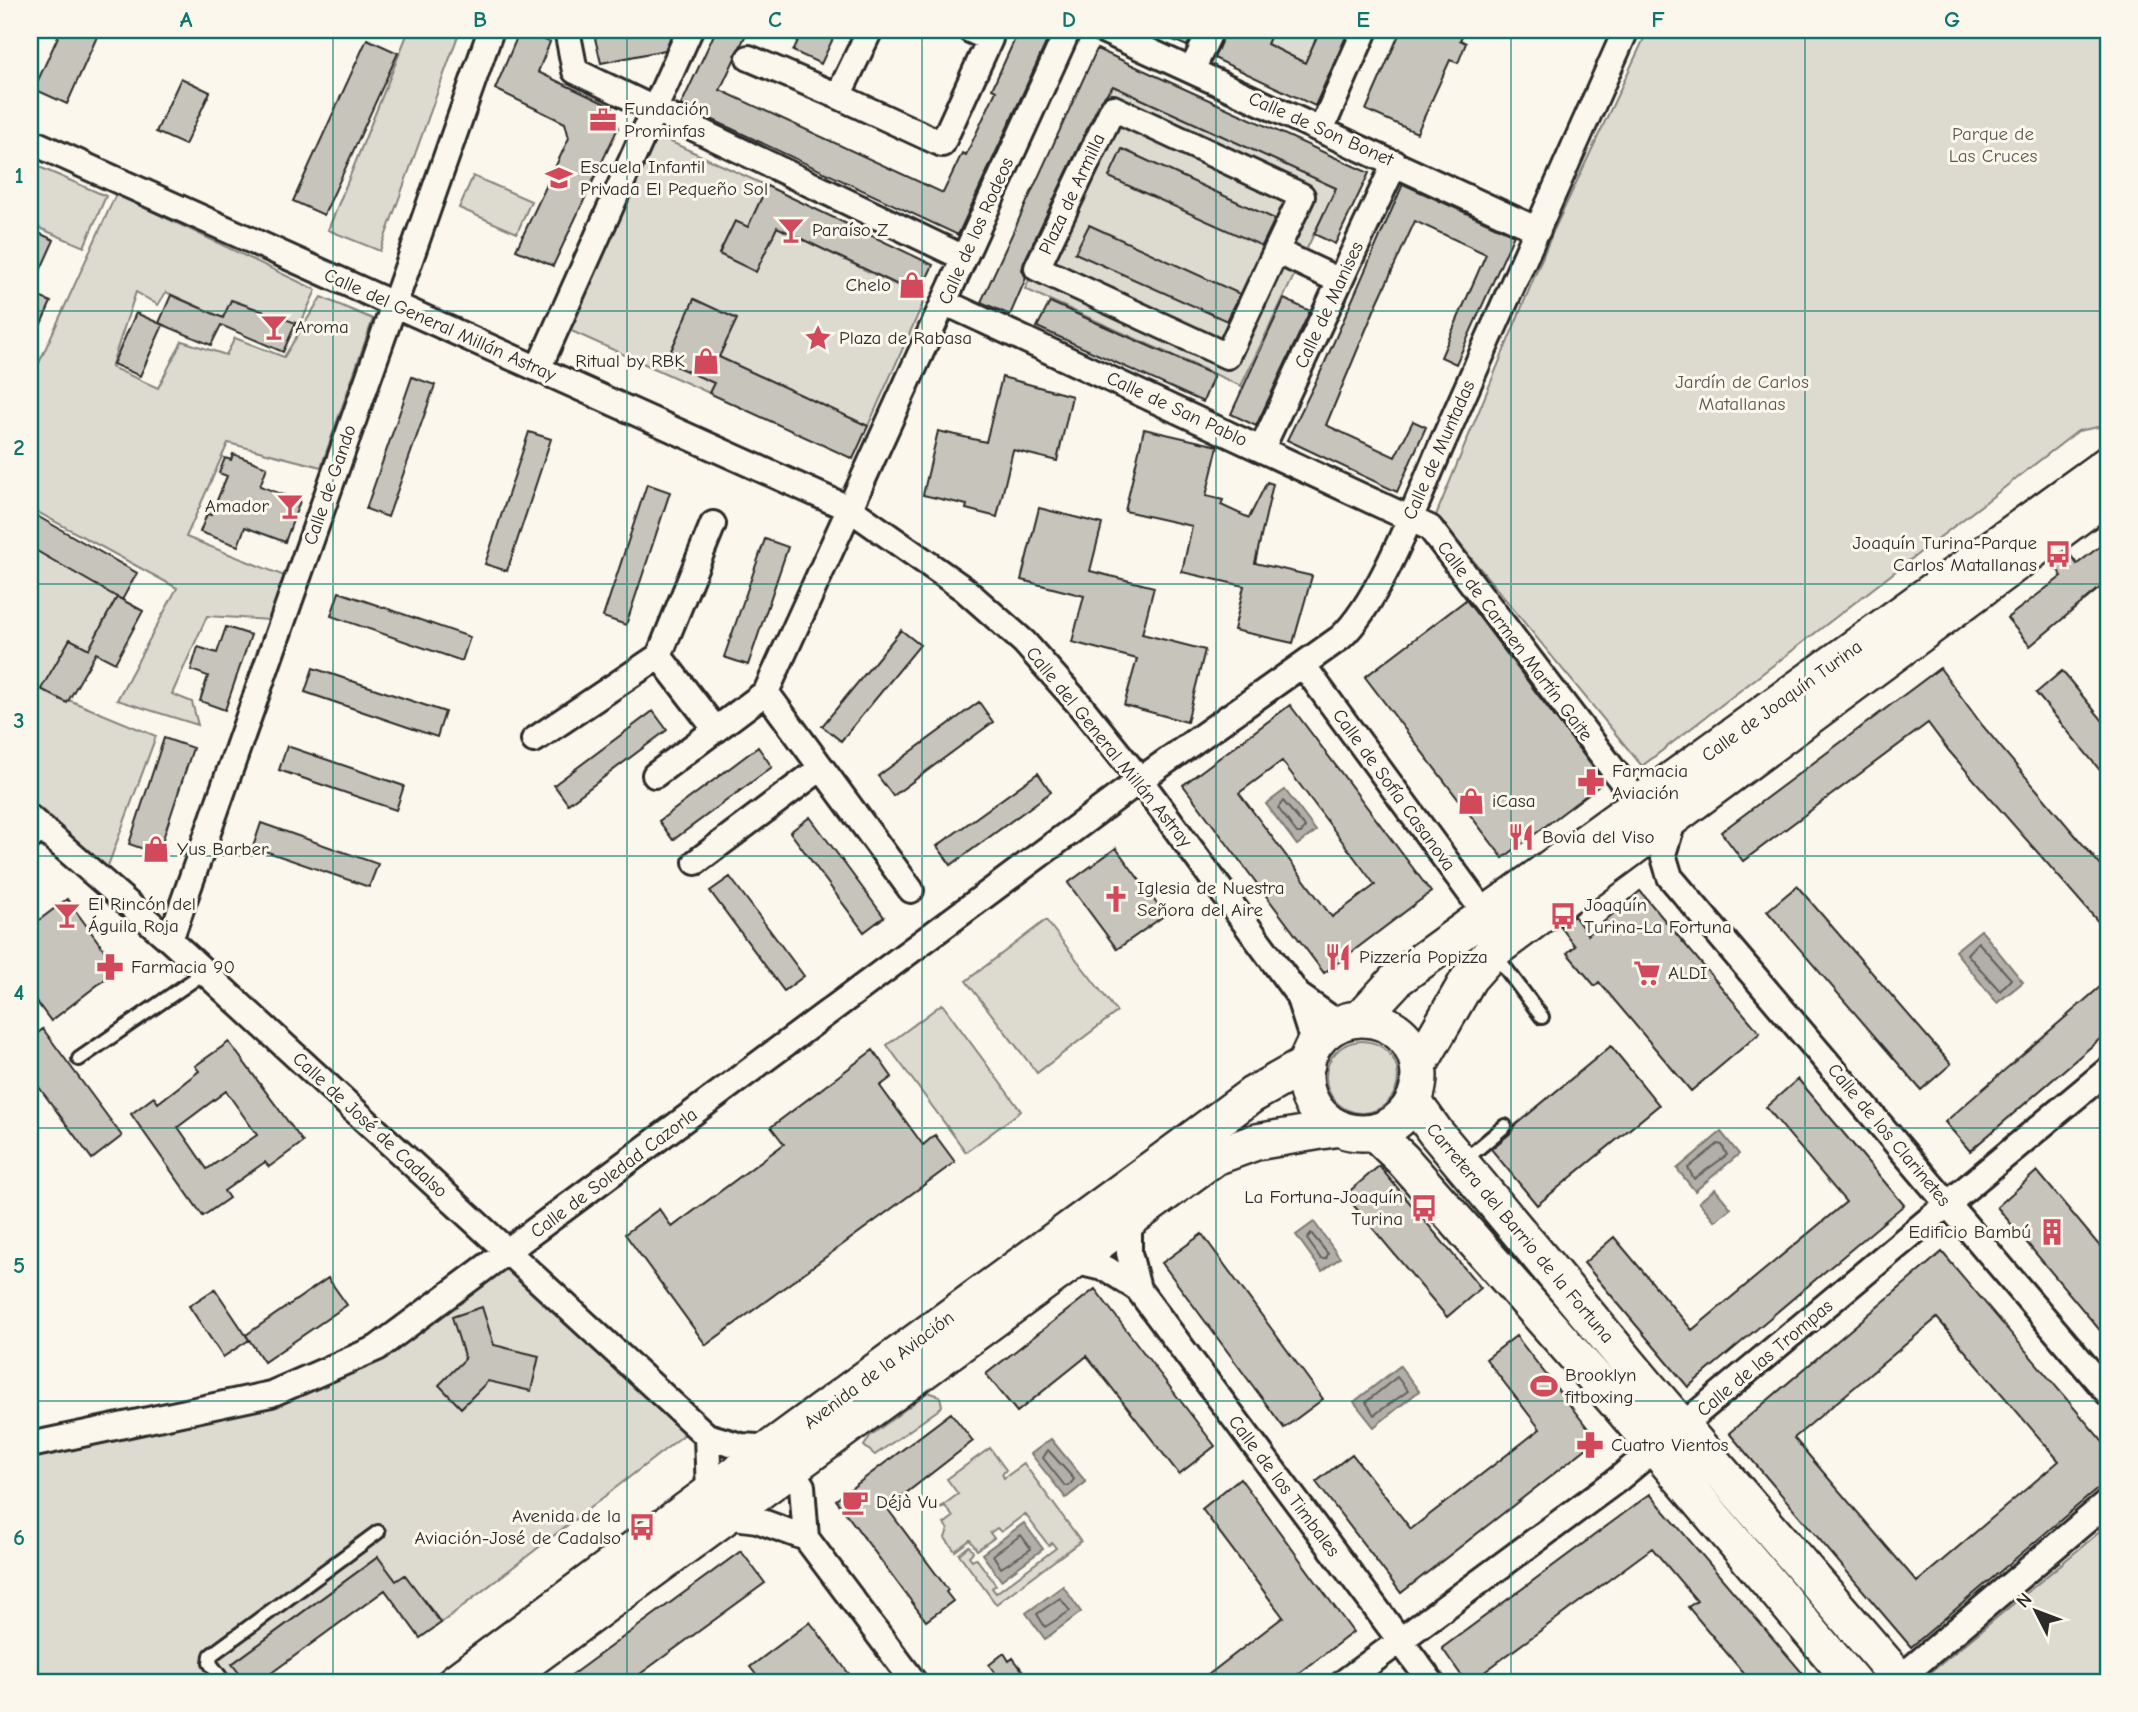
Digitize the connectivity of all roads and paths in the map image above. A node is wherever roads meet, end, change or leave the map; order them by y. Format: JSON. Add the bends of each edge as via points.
{"nodes":[{"id":1,"x":491,"y":30,"type":"edge"},
{"id":2,"x":567,"y":30,"type":"edge"},
{"id":3,"x":690,"y":30,"type":"edge"},
{"id":4,"x":870,"y":30,"type":"edge"},
{"id":5,"x":970,"y":30,"type":"edge"},
{"id":6,"x":1068,"y":30,"type":"edge"},
{"id":7,"x":1104,"y":30,"type":"edge"},
{"id":8,"x":1211,"y":30,"type":"edge"},
{"id":9,"x":1365,"y":30,"type":"edge"},
{"id":10,"x":1626,"y":30,"type":"edge"},
{"id":11,"x":749,"y":58,"type":"dead end"},
{"id":12,"x":1192,"y":70,"type":"junction"},
{"id":13,"x":838,"y":96,"type":"junction"},
{"id":14,"x":654,"y":110,"type":"junction"},
{"id":15,"x":1321,"y":130,"type":"junction"},
{"id":16,"x":30,"y":141,"type":"edge"},
{"id":17,"x":1395,"y":163,"type":"junction"},
{"id":18,"x":1538,"y":230,"type":"junction"},
{"id":19,"x":1276,"y":251,"type":"junction"},
{"id":20,"x":964,"y":258,"type":"junction"},
{"id":21,"x":1340,"y":281,"type":"junction"},
{"id":22,"x":944,"y":302,"type":"junction"},
{"id":23,"x":394,"y":303,"type":"junction"},
{"id":24,"x":538,"y":369,"type":"junction"},
{"id":25,"x":1262,"y":448,"type":"junction"},
{"id":26,"x":2108,"y":464,"type":"edge"},
{"id":27,"x":2108,"y":495,"type":"edge"},
{"id":28,"x":850,"y":509,"type":"junction"},
{"id":29,"x":1409,"y":518,"type":"junction"},
{"id":30,"x":713,"y":524,"type":"dead end"},
{"id":31,"x":659,"y":656,"type":"junction"},
{"id":32,"x":1303,"y":665,"type":"junction"},
{"id":33,"x":766,"y":692,"type":"junction"},
{"id":34,"x":716,"y":730,"type":"junction"},
{"id":35,"x":534,"y":740,"type":"dead end"},
{"id":36,"x":821,"y":768,"type":"junction"},
{"id":37,"x":655,"y":775,"type":"dead end"},
{"id":38,"x":1140,"y":780,"type":"junction"},
{"id":39,"x":1640,"y":805,"type":"junction"},
{"id":40,"x":1675,"y":816,"type":"junction"},
{"id":41,"x":33,"y":826,"type":"edge"},
{"id":42,"x":696,"y":862,"type":"dead end"},
{"id":43,"x":1609,"y":864,"type":"junction"},
{"id":44,"x":1670,"y":877,"type":"junction"},
{"id":45,"x":911,"y":890,"type":"dead end"},
{"id":46,"x":1486,"y":915,"type":"junction"},
{"id":47,"x":170,"y":940,"type":"junction"},
{"id":48,"x":1493,"y":951,"type":"junction"},
{"id":49,"x":205,"y":972,"type":"junction"},
{"id":50,"x":1542,"y":1017,"type":"dead end"},
{"id":51,"x":1330,"y":1038,"type":"junction"},
{"id":52,"x":79,"y":1059,"type":"dead end"},
{"id":53,"x":1418,"y":1066,"type":"junction"},
{"id":54,"x":2108,"y":1070,"type":"edge"},
{"id":55,"x":1413,"y":1101,"type":"junction"},
{"id":56,"x":1505,"y":1126,"type":"dead end"},
{"id":57,"x":1339,"y":1128,"type":"junction"},
{"id":58,"x":1374,"y":1132,"type":"junction"},
{"id":59,"x":1461,"y":1163,"type":"junction"},
{"id":60,"x":1948,"y":1205,"type":"junction"},
{"id":61,"x":1129,"y":1220,"type":"junction"},
{"id":62,"x":508,"y":1252,"type":"junction"},
{"id":63,"x":1073,"y":1261,"type":"junction"},
{"id":64,"x":1138,"y":1289,"type":"junction"},
{"id":65,"x":2108,"y":1393,"type":"edge"},
{"id":66,"x":707,"y":1436,"type":"junction"},
{"id":67,"x":1669,"y":1438,"type":"junction"},
{"id":68,"x":30,"y":1445,"type":"edge"},
{"id":69,"x":789,"y":1468,"type":"junction"},
{"id":70,"x":2108,"y":1502,"type":"edge"},
{"id":71,"x":731,"y":1510,"type":"junction"},
{"id":72,"x":378,"y":1532,"type":"dead end"},
{"id":73,"x":806,"y":1538,"type":"junction"},
{"id":74,"x":1399,"y":1640,"type":"junction"},
{"id":75,"x":1900,"y":1681,"type":"edge"},
{"id":76,"x":224,"y":1682,"type":"edge"},
{"id":77,"x":455,"y":1682,"type":"edge"},
{"id":78,"x":500,"y":1682,"type":"edge"},
{"id":79,"x":914,"y":1682,"type":"edge"},
{"id":80,"x":1343,"y":1682,"type":"edge"},
{"id":81,"x":1431,"y":1682,"type":"edge"},
{"id":82,"x":1853,"y":1682,"type":"edge"}],
"edges":[{"from":1,"to":23,"type":"street","name":"Calle de Gando"},
{"from":2,"to":14,"type":"street","via":[[575,71]]},
{"from":3,"to":14,"type":"street"},
{"from":4,"to":13,"type":"street"},
{"from":5,"to":13,"type":"street","via":[[990,39],[942,144]]},
{"from":6,"to":20,"type":"street","name":"Calle de los Rodeos"},
{"from":7,"to":12,"type":"street","name":"Calle de Son Bonet"},
{"from":8,"to":12,"type":"street"},
{"from":9,"to":15,"type":"street"},
{"from":10,"to":18,"type":"street","name":"Calle de Muntadas"},
{"from":11,"to":13,"type":"street"},
{"from":12,"to":15,"type":"street","name":"Calle de Son Bonet"},
{"from":14,"to":20,"type":"street"},
{"from":14,"to":24,"type":"street"},
{"from":15,"to":17,"type":"street","name":"Calle de Son Bonet"},
{"from":16,"to":23,"type":"street","name":"Calle del General Millán Astray"},
{"from":17,"to":18,"type":"street","name":"Calle de Son Bonet"},
{"from":17,"to":21,"type":"street","name":"Calle de Manises"},
{"from":18,"to":29,"type":"street","name":"Calle de Muntadas"},
{"from":19,"to":19,"type":"street","name":"Plaza de Armilla","via":[[1302,196],[1112,108],[1037,268],[1227,356]]},
{"from":19,"to":21,"type":"street"},
{"from":20,"to":22,"type":"street","name":"Calle de los Rodeos"},
{"from":21,"to":25,"type":"street","name":"Calle de Manises"},
{"from":22,"to":25,"type":"street","name":"Calle de San Pablo"},
{"from":22,"to":28,"type":"street","name":"Calle de los Rodeos"},
{"from":23,"to":24,"type":"street","name":"Calle del General Millán Astray"},
{"from":23,"to":47,"type":"street","name":"Calle de Gando"},
{"from":24,"to":28,"type":"street","name":"Calle del General Millán Astray"},
{"from":25,"to":29,"type":"street","name":"Calle de San Pablo"},
{"from":26,"to":39,"type":"main road","name":"Calle de Joaquín Turina"},
{"from":27,"to":40,"type":"main road","name":"Calle de Joaquín Turina"},
{"from":28,"to":33,"type":"street"},
{"from":28,"to":38,"type":"street","name":"Calle del General Millán Astray","via":[[964,589],[1024,642]]},
{"from":29,"to":32,"type":"street","name":"Calle de Muntadas","via":[[1355,624]]},
{"from":29,"to":39,"type":"street","name":"Calle de Carmen Martín Gaite","via":[[1430,528]]},
{"from":30,"to":31,"type":"street"},
{"from":31,"to":34,"type":"street"},
{"from":31,"to":35,"type":"street"},
{"from":32,"to":38,"type":"street","name":"Calle de Muntadas"},
{"from":32,"to":46,"type":"street","name":"Calle de Sofía Casanova"},
{"from":33,"to":34,"type":"street"},
{"from":33,"to":36,"type":"street"},
{"from":34,"to":37,"type":"street"},
{"from":36,"to":42,"type":"street"},
{"from":36,"to":45,"type":"street"},
{"from":38,"to":51,"type":"street","name":"Calle del General Millán Astray"},
{"from":38,"to":62,"type":"street","name":"Calle de Soledad Cazorla"},
{"from":39,"to":46,"type":"main road","name":"Calle de Joaquín Turina"},
{"from":40,"to":43,"type":"main road","name":"Calle de Joaquín Turina"},
{"from":40,"to":44,"type":"street","via":[[1663,854]]},
{"from":41,"to":47,"type":"street","name":"Calle de José de Cadalso"},
{"from":43,"to":44,"type":"street","name":"Calle de los Clarinetes","via":[[1633,862]]},
{"from":43,"to":48,"type":"main road","name":"Calle de Joaquín Turina"},
{"from":44,"to":60,"type":"street","name":"Calle de los Clarinetes"},
{"from":46,"to":51,"type":"main road","name":"Calle de Joaquín Turina","via":[[1398,978]]},
{"from":47,"to":49,"type":"street","name":"Calle de José de Cadalso"},
{"from":48,"to":50,"type":"lane"},
{"from":48,"to":53,"type":"main road","name":"Calle de Joaquín Turina","via":[[1469,978]]},
{"from":49,"to":52,"type":"lane"},
{"from":49,"to":62,"type":"street","name":"Calle de José de Cadalso"},
{"from":51,"to":53,"type":"main road","via":[[1391,1027],[1404,1038]]},
{"from":51,"to":57,"type":"main road","via":[[1305,1080],[1312,1102]]},
{"from":51,"to":69,"type":"main road","name":"Avenida de la Aviación","via":[[1252,1095]]},
{"from":53,"to":55,"type":"main road"},
{"from":54,"to":60,"type":"street","name":"Calle de las Trompas"},
{"from":55,"to":58,"type":"main road","via":[[1397,1121]]},
{"from":55,"to":59,"type":"main road","name":"Carretera del Barrio de la Fortuna"},
{"from":56,"to":59,"type":"lane"},
{"from":57,"to":58,"type":"main road"},
{"from":57,"to":61,"type":"main road","name":"Avenida de la Aviación","via":[[1238,1147],[1215,1157]]},
{"from":58,"to":67,"type":"main road","name":"Carretera del Barrio de la Fortuna"},
{"from":59,"to":67,"type":"main road","name":"Carretera del Barrio de la Fortuna"},
{"from":60,"to":65,"type":"street","name":"Calle de los Clarinetes"},
{"from":60,"to":67,"type":"street","name":"Calle de las Trompas"},
{"from":61,"to":63,"type":"main road","name":"Avenida de la Aviación"},
{"from":61,"to":64,"type":"street","name":"Calle de los Timbales","via":[[1129,1253]]},
{"from":62,"to":66,"type":"street","name":"Calle de José de Cadalso"},
{"from":62,"to":68,"type":"street","name":"Calle de Soledad Cazorla","via":[[377,1348],[271,1394]]},
{"from":63,"to":64,"type":"street","name":"Calle de los Timbales","via":[[1107,1269]]},
{"from":63,"to":69,"type":"main road","name":"Avenida de la Aviación"},
{"from":64,"to":74,"type":"street","name":"Calle de los Timbales"},
{"from":66,"to":69,"type":"street","name":"Calle de José de Cadalso"},
{"from":66,"to":71,"type":"street"},
{"from":67,"to":74,"type":"street","name":"Calle de las Trompas"},
{"from":67,"to":75,"type":"main road","name":"Carretera del Barrio de la Fortuna"},
{"from":67,"to":82,"type":"main road","name":"Carretera del Barrio de la Fortuna"},
{"from":69,"to":71,"type":"main road","name":"Avenida de la Aviación"},
{"from":69,"to":73,"type":"street"},
{"from":70,"to":75,"type":"street"},
{"from":71,"to":73,"type":"street"},
{"from":71,"to":77,"type":"main road","name":"Avenida de la Aviación"},
{"from":71,"to":78,"type":"main road","name":"Avenida de la Aviación"},
{"from":72,"to":76,"type":"lane","via":[[211,1655],[210,1663]]},
{"from":73,"to":79,"type":"street"},
{"from":74,"to":80,"type":"street","name":"Calle de las Trompas"},
{"from":74,"to":81,"type":"street","name":"Calle de los Timbales"}]}
